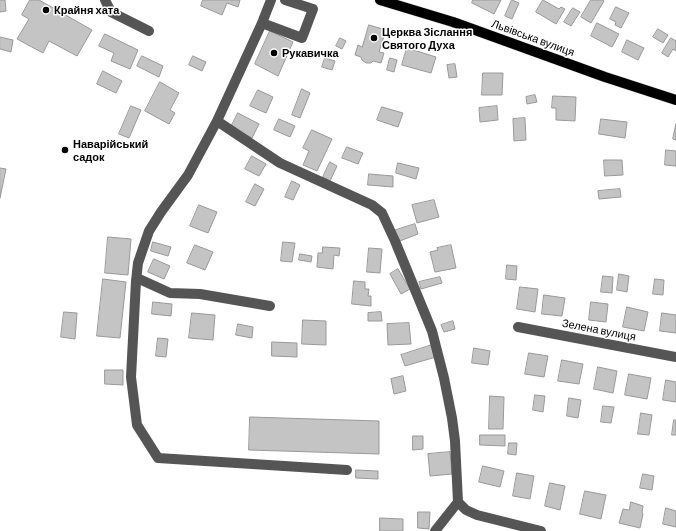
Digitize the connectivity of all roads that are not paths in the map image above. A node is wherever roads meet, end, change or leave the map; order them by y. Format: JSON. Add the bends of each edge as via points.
{"nodes":[{"id":1,"x":105,"y":0,"type":"edge"},
{"id":2,"x":271,"y":0,"type":"edge"},
{"id":3,"x":285,"y":0,"type":"edge"},
{"id":4,"x":380,"y":0,"type":"edge"},
{"id":5,"x":262,"y":23,"type":"junction"},
{"id":6,"x":150,"y":31,"type":"dead end"},
{"id":7,"x":676,"y":100,"type":"edge"},
{"id":8,"x":217,"y":121,"type":"junction"},
{"id":9,"x":137,"y":278,"type":"junction"},
{"id":10,"x":270,"y":306,"type":"dead end"},
{"id":11,"x":518,"y":327,"type":"dead end"},
{"id":12,"x":676,"y":357,"type":"edge"},
{"id":13,"x":347,"y":470,"type":"dead end"},
{"id":14,"x":458,"y":502,"type":"junction"},
{"id":15,"x":435,"y":531,"type":"edge"},
{"id":16,"x":541,"y":531,"type":"edge"}],
"edges":[{"from":1,"to":6,"type":"street","via":[[111,12]]},
{"from":2,"to":5,"type":"street"},
{"from":3,"to":5,"type":"street","via":[[313,9],[302,38]]},
{"from":4,"to":7,"type":"main road","name":"Львівська вулиця","via":[[453,22]]},
{"from":5,"to":8,"type":"street"},
{"from":8,"to":9,"type":"street","via":[[188,175],[149,231],[138,263]]},
{"from":8,"to":14,"type":"street","via":[[280,163],[372,205],[382,213],[434,337],[452,418]]},
{"from":9,"to":10,"type":"street","via":[[170,293],[200,294]]},
{"from":9,"to":13,"type":"street","via":[[131,377],[137,425],[158,458]]},
{"from":11,"to":12,"type":"street","name":"Зелена вулиця"},
{"from":14,"to":15,"type":"street"},
{"from":14,"to":16,"type":"street","via":[[466,510],[477,515]]}]}
